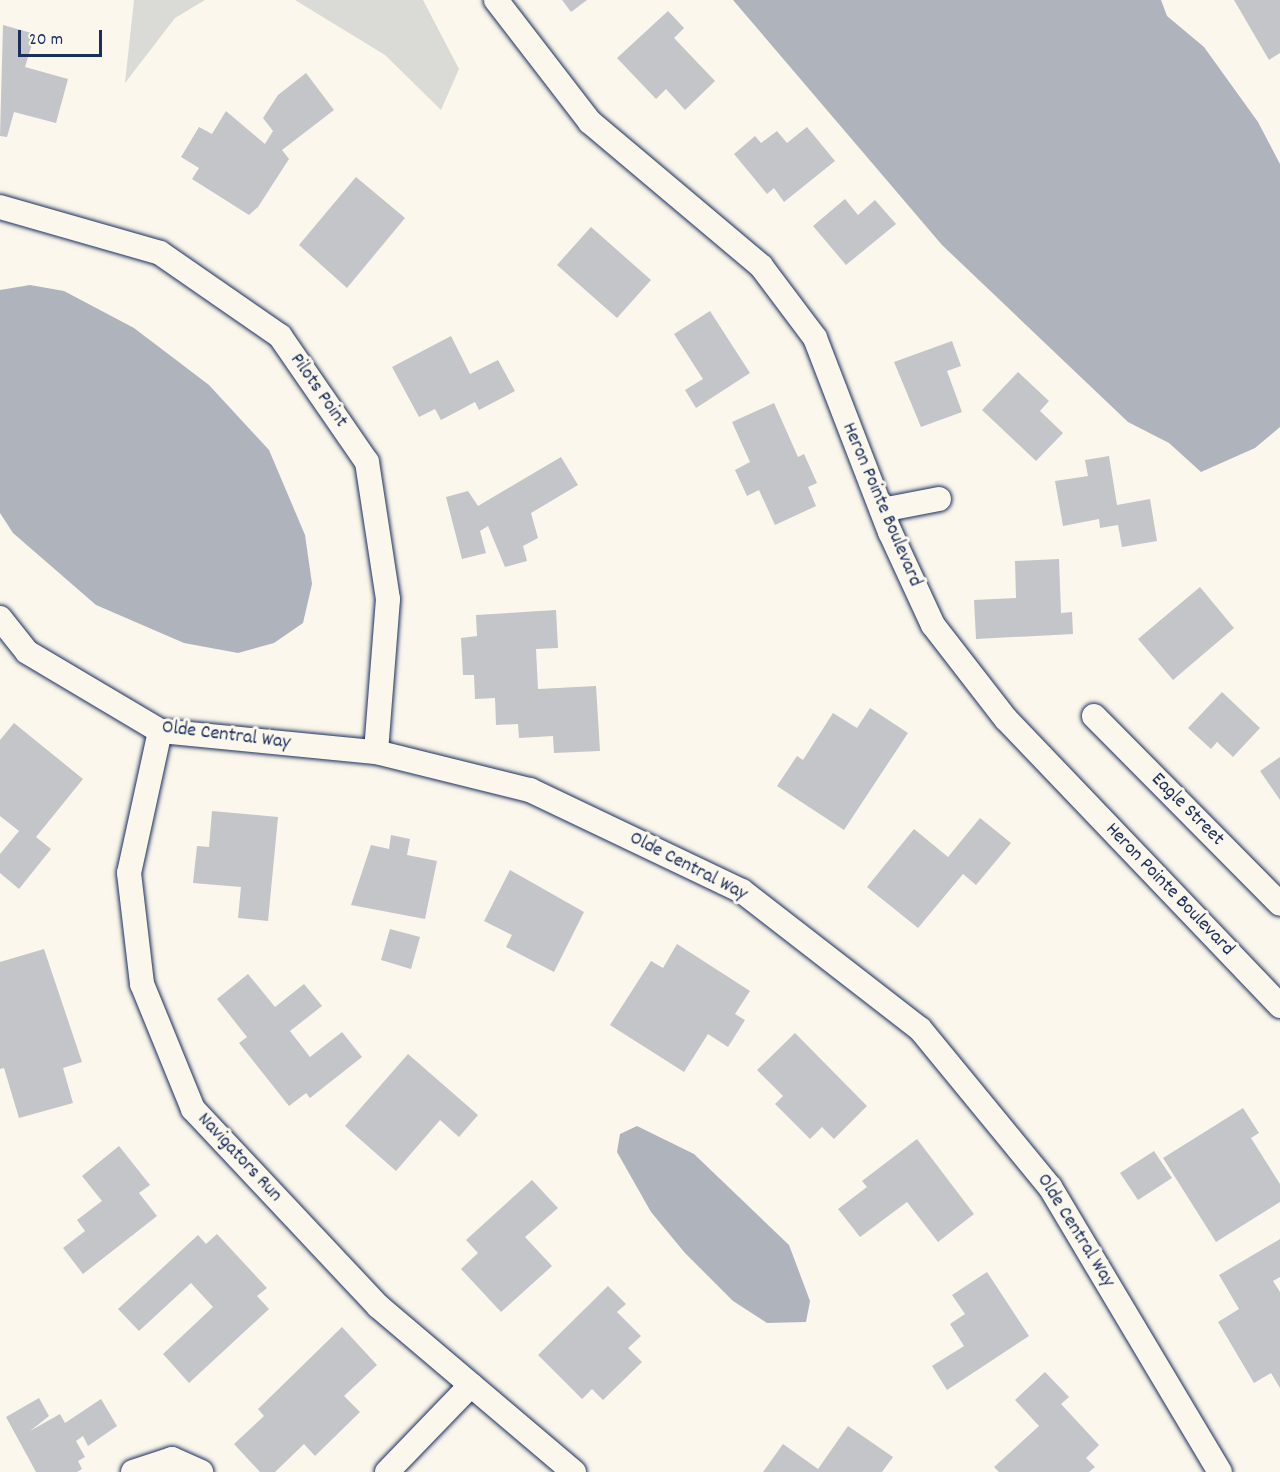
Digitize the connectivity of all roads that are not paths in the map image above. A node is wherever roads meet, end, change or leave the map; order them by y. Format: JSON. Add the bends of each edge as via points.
{"nodes":[{"id":1,"x":496,"y":0,"type":"edge"},
{"id":2,"x":0,"y":207,"type":"edge"},
{"id":3,"x":939,"y":499,"type":"dead end"},
{"id":4,"x":882,"y":510,"type":"junction"},
{"id":5,"x":0,"y":618,"type":"edge"},
{"id":6,"x":1094,"y":716,"type":"dead end"},
{"id":7,"x":160,"y":731,"type":"junction"},
{"id":8,"x":376,"y":752,"type":"junction"},
{"id":9,"x":1280,"y":904,"type":"edge"},
{"id":10,"x":1280,"y":1006,"type":"edge"},
{"id":11,"x":471,"y":1385,"type":"junction"},
{"id":12,"x":198,"y":1470,"type":"edge"},
{"id":13,"x":133,"y":1472,"type":"edge"},
{"id":14,"x":387,"y":1472,"type":"edge"},
{"id":15,"x":574,"y":1472,"type":"edge"},
{"id":16,"x":1220,"y":1472,"type":"edge"}],
"edges":[{"from":1,"to":4,"type":"street","name":"Heron Pointe Boulevard","via":[[590,122],[761,266],[808,329]]},
{"from":2,"to":8,"type":"street","name":"Pilots Point","via":[[160,253],[280,336],[307,375],[367,462],[388,598]]},
{"from":3,"to":4,"type":"street"},
{"from":4,"to":10,"type":"street","name":"Heron Pointe Boulevard","via":[[933,625],[1006,719]]},
{"from":5,"to":7,"type":"street","name":"Olde Central Way","via":[[27,652]]},
{"from":6,"to":9,"type":"street","name":"Eagle Street"},
{"from":7,"to":8,"type":"street","name":"Olde Central Way"},
{"from":7,"to":11,"type":"street","name":"Navigators Run","via":[[129,873],[142,984],[193,1109],[378,1306]]},
{"from":8,"to":16,"type":"street","name":"Olde Central Way","via":[[530,790],[742,891],[920,1029],[1050,1186]]},
{"from":11,"to":14,"type":"street"},
{"from":11,"to":15,"type":"street","name":"Navigators Run"},
{"from":12,"to":13,"type":"street","via":[[172,1459]]}]}
